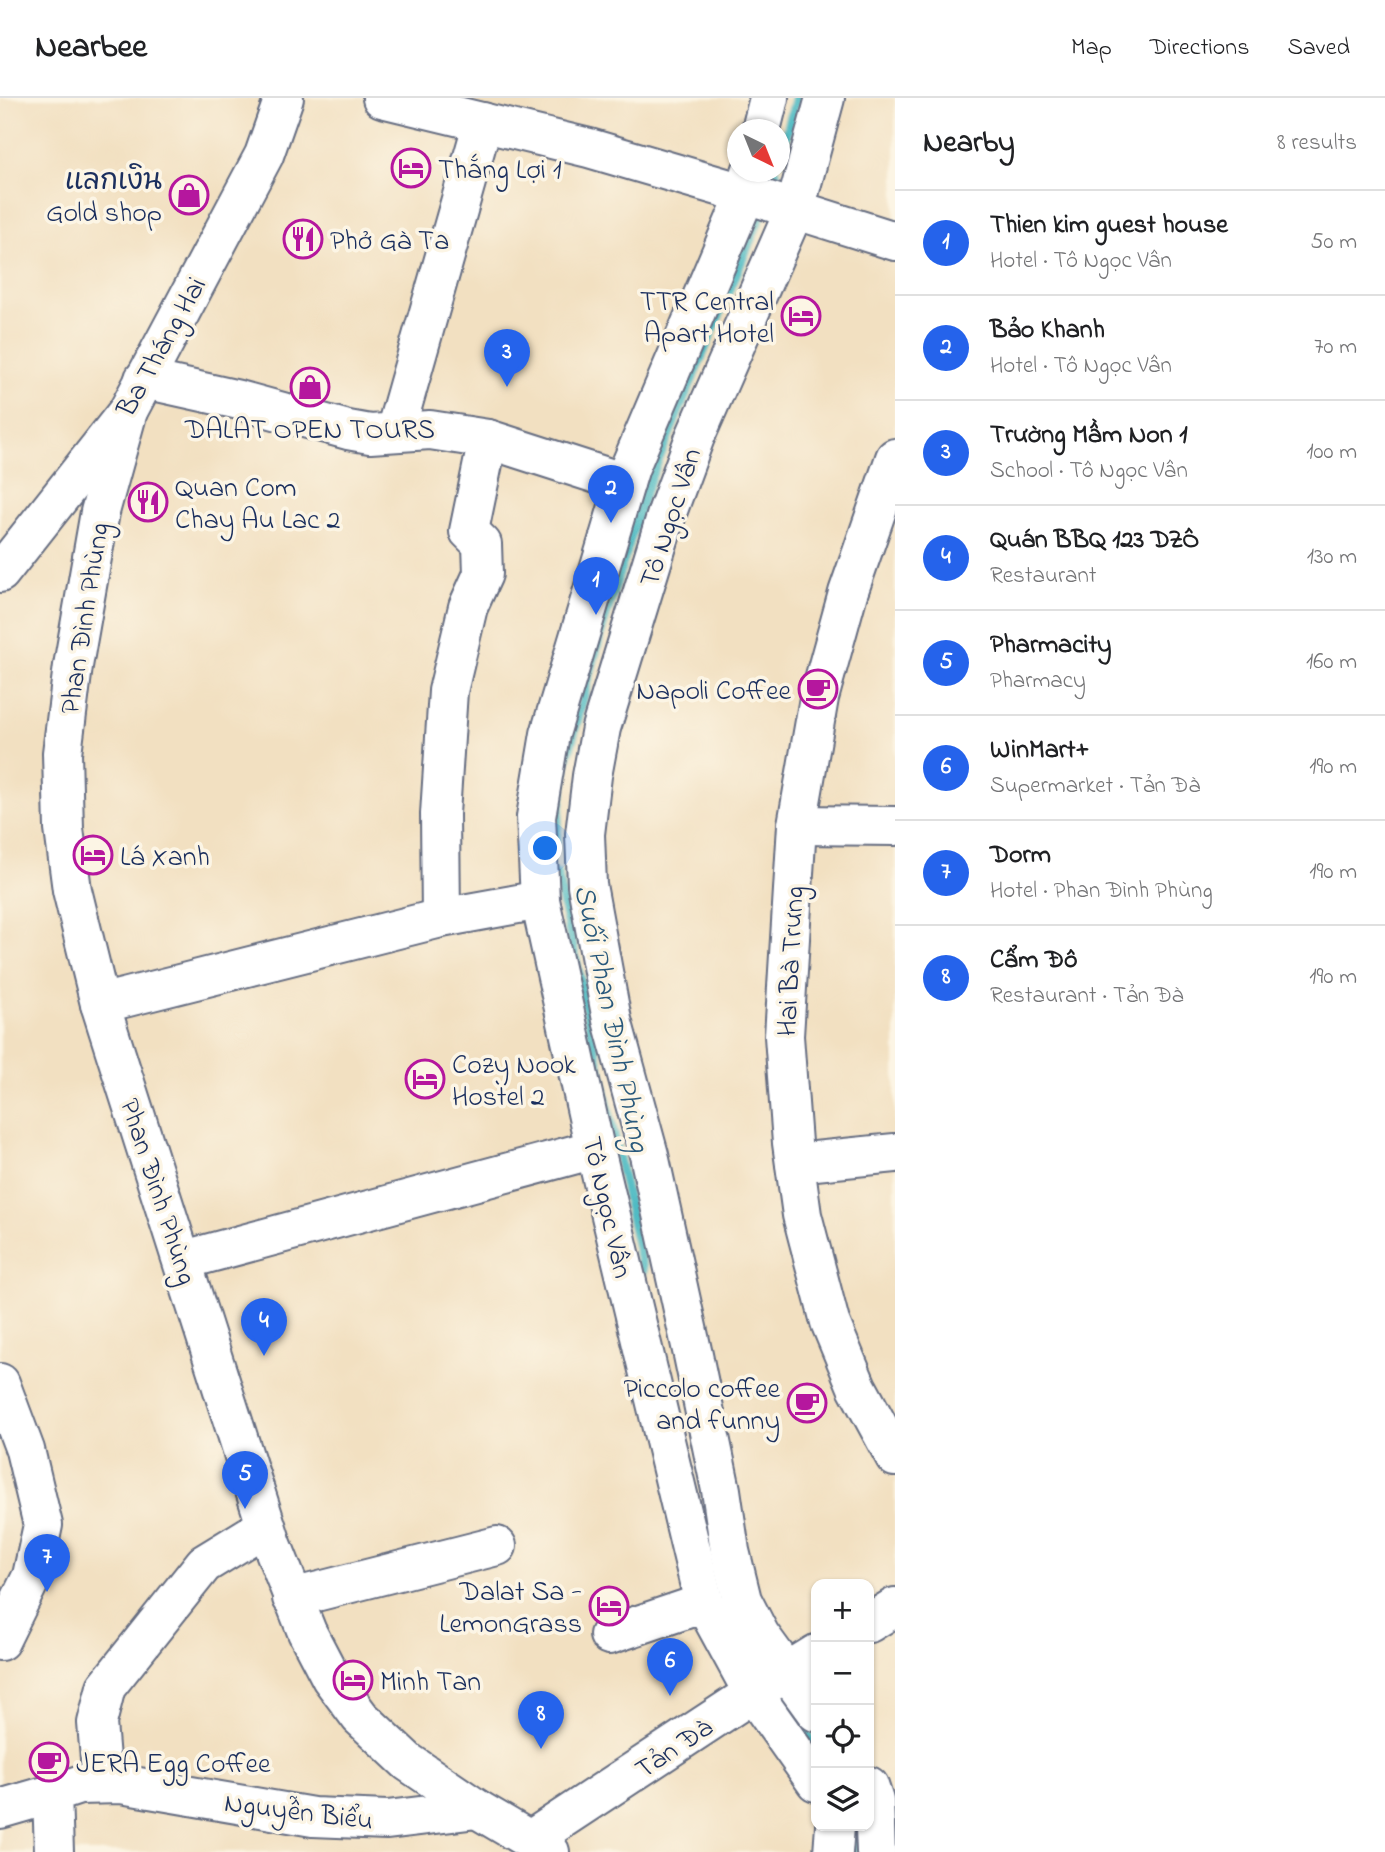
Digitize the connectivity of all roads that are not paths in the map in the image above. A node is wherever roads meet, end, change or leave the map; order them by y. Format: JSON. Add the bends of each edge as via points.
{"nodes":[{"id":1,"x":284,"y":98,"type":"edge"},
{"id":2,"x":382,"y":98,"type":"edge"},
{"id":3,"x":769,"y":98,"type":"edge"},
{"id":4,"x":825,"y":98,"type":"edge"},
{"id":5,"x":764,"y":119,"type":"edge"},
{"id":6,"x":483,"y":122,"type":"junction"},
{"id":7,"x":748,"y":183,"type":"edge"},
{"id":8,"x":795,"y":209,"type":"junction"},
{"id":9,"x":895,"y":241,"type":"edge"},
{"id":10,"x":136,"y":395,"type":"junction"},
{"id":11,"x":395,"y":432,"type":"junction"},
{"id":12,"x":488,"y":439,"type":"junction"},
{"id":13,"x":895,"y":458,"type":"edge"},
{"id":14,"x":625,"y":483,"type":"junction"},
{"id":15,"x":0,"y":573,"type":"edge"},
{"id":16,"x":797,"y":825,"type":"junction"},
{"id":17,"x":895,"y":826,"type":"edge"},
{"id":18,"x":540,"y":900,"type":"junction"},
{"id":19,"x":441,"y":918,"type":"junction"},
{"id":20,"x":100,"y":1004,"type":"junction"},
{"id":21,"x":595,"y":1149,"type":"junction"},
{"id":22,"x":895,"y":1153,"type":"edge"},
{"id":23,"x":795,"y":1163,"type":"junction"},
{"id":24,"x":184,"y":1261,"type":"junction"},
{"id":25,"x":0,"y":1383,"type":"edge"},
{"id":26,"x":895,"y":1457,"type":"edge"},
{"id":27,"x":267,"y":1526,"type":"junction"},
{"id":28,"x":497,"y":1546,"type":"dead end"},
{"id":29,"x":292,"y":1598,"type":"junction"},
{"id":30,"x":704,"y":1603,"type":"junction"},
{"id":31,"x":895,"y":1607,"type":"edge"},
{"id":32,"x":874,"y":1620,"type":"edge"},
{"id":33,"x":609,"y":1635,"type":"dead end"},
{"id":34,"x":0,"y":1642,"type":"edge"},
{"id":35,"x":801,"y":1663,"type":"edge"},
{"id":36,"x":753,"y":1693,"type":"junction"},
{"id":37,"x":814,"y":1705,"type":"edge"},
{"id":38,"x":811,"y":1775,"type":"edge"},
{"id":39,"x":111,"y":1784,"type":"junction"},
{"id":40,"x":52,"y":1794,"type":"junction"},
{"id":41,"x":874,"y":1801,"type":"edge"},
{"id":42,"x":0,"y":1809,"type":"edge"},
{"id":43,"x":477,"y":1809,"type":"junction"},
{"id":44,"x":835,"y":1831,"type":"edge"},
{"id":45,"x":540,"y":1846,"type":"edge"},
{"id":46,"x":54,"y":1852,"type":"edge"},
{"id":47,"x":833,"y":1852,"type":"edge"},
{"id":48,"x":876,"y":1852,"type":"edge"}],
"edges":[{"from":1,"to":10,"type":"street","name":"Ba Tháng Hai","via":[[264,155]]},
{"from":2,"to":6,"type":"street"},
{"from":3,"to":5,"type":"street"},
{"from":4,"to":8,"type":"street","name":"Tô Ngọc Vân"},
{"from":6,"to":7,"type":"street"},
{"from":6,"to":11,"type":"street"},
{"from":7,"to":8,"type":"street"},
{"from":7,"to":14,"type":"street","name":"Tô Ngọc Vân"},
{"from":8,"to":9,"type":"street"},
{"from":8,"to":35,"type":"street","name":"Tô Ngọc Vân","via":[[695,437],[668,510],[601,728],[585,834],[587,885],[612,1020],[652,1168],[742,1600],[760,1635]]},
{"from":10,"to":11,"type":"street","via":[[239,400],[348,430]]},
{"from":10,"to":15,"type":"street","name":"Ba Tháng Hai"},
{"from":10,"to":20,"type":"street","name":"Phan Đình Phùng","via":[[100,512],[62,753],[64,829],[72,890]]},
{"from":11,"to":12,"type":"street","via":[[430,430]]},
{"from":12,"to":14,"type":"street"},
{"from":12,"to":19,"type":"street","via":[[469,531],[482,544],[483,573],[468,607],[447,691],[440,814]]},
{"from":13,"to":16,"type":"street","name":"Hai Bà Trưng","via":[[848,593],[818,698]]},
{"from":14,"to":18,"type":"street","name":"Tô Ngọc Vân","via":[[550,734],[536,817]]},
{"from":16,"to":17,"type":"street"},
{"from":16,"to":23,"type":"street","name":"Hai Bà Trưng","via":[[784,1036]]},
{"from":18,"to":19,"type":"street"},
{"from":18,"to":21,"type":"street","name":"Tô Ngọc Vân"},
{"from":19,"to":20,"type":"street"},
{"from":20,"to":24,"type":"street","name":"Phan Đình Phùng"},
{"from":21,"to":24,"type":"street"},
{"from":21,"to":30,"type":"street","name":"Tô Ngọc Vân"},
{"from":22,"to":23,"type":"street"},
{"from":23,"to":26,"type":"street","name":"Hai Bà Trưng","via":[[802,1215],[830,1322],[857,1387]]},
{"from":24,"to":27,"type":"street","name":"Phan Đình Phùng"},
{"from":25,"to":34,"type":"street","via":[[25,1450],[43,1525],[32,1576]]},
{"from":27,"to":29,"type":"street","name":"Phan Đình Phùng"},
{"from":27,"to":39,"type":"street","via":[[204,1564],[106,1687],[97,1723]]},
{"from":28,"to":29,"type":"street"},
{"from":29,"to":43,"type":"street","name":"Phan Đình Phùng","via":[[331,1678],[360,1717],[408,1762]]},
{"from":30,"to":33,"type":"street"},
{"from":30,"to":36,"type":"street","name":"Tô Ngọc Vân"},
{"from":31,"to":32,"type":"street"},
{"from":35,"to":36,"type":"street","name":"Tản Đà"},
{"from":35,"to":37,"type":"street","name":"Tô Ngọc Vân"},
{"from":36,"to":38,"type":"street","name":"Tô Ngọc Vân"},
{"from":36,"to":45,"type":"street","name":"Tản Đà"},
{"from":39,"to":40,"type":"street","name":"Nguyễn Biểu","via":[[79,1785]]},
{"from":39,"to":43,"type":"street","name":"Nguyễn Biểu","via":[[313,1817],[387,1821]]},
{"from":40,"to":42,"type":"street","name":"Nguyễn Biểu"},
{"from":40,"to":46,"type":"street"},
{"from":41,"to":48,"type":"street"},
{"from":43,"to":45,"type":"street","name":"Phan Đình Phùng"},
{"from":44,"to":47,"type":"street"}]}
